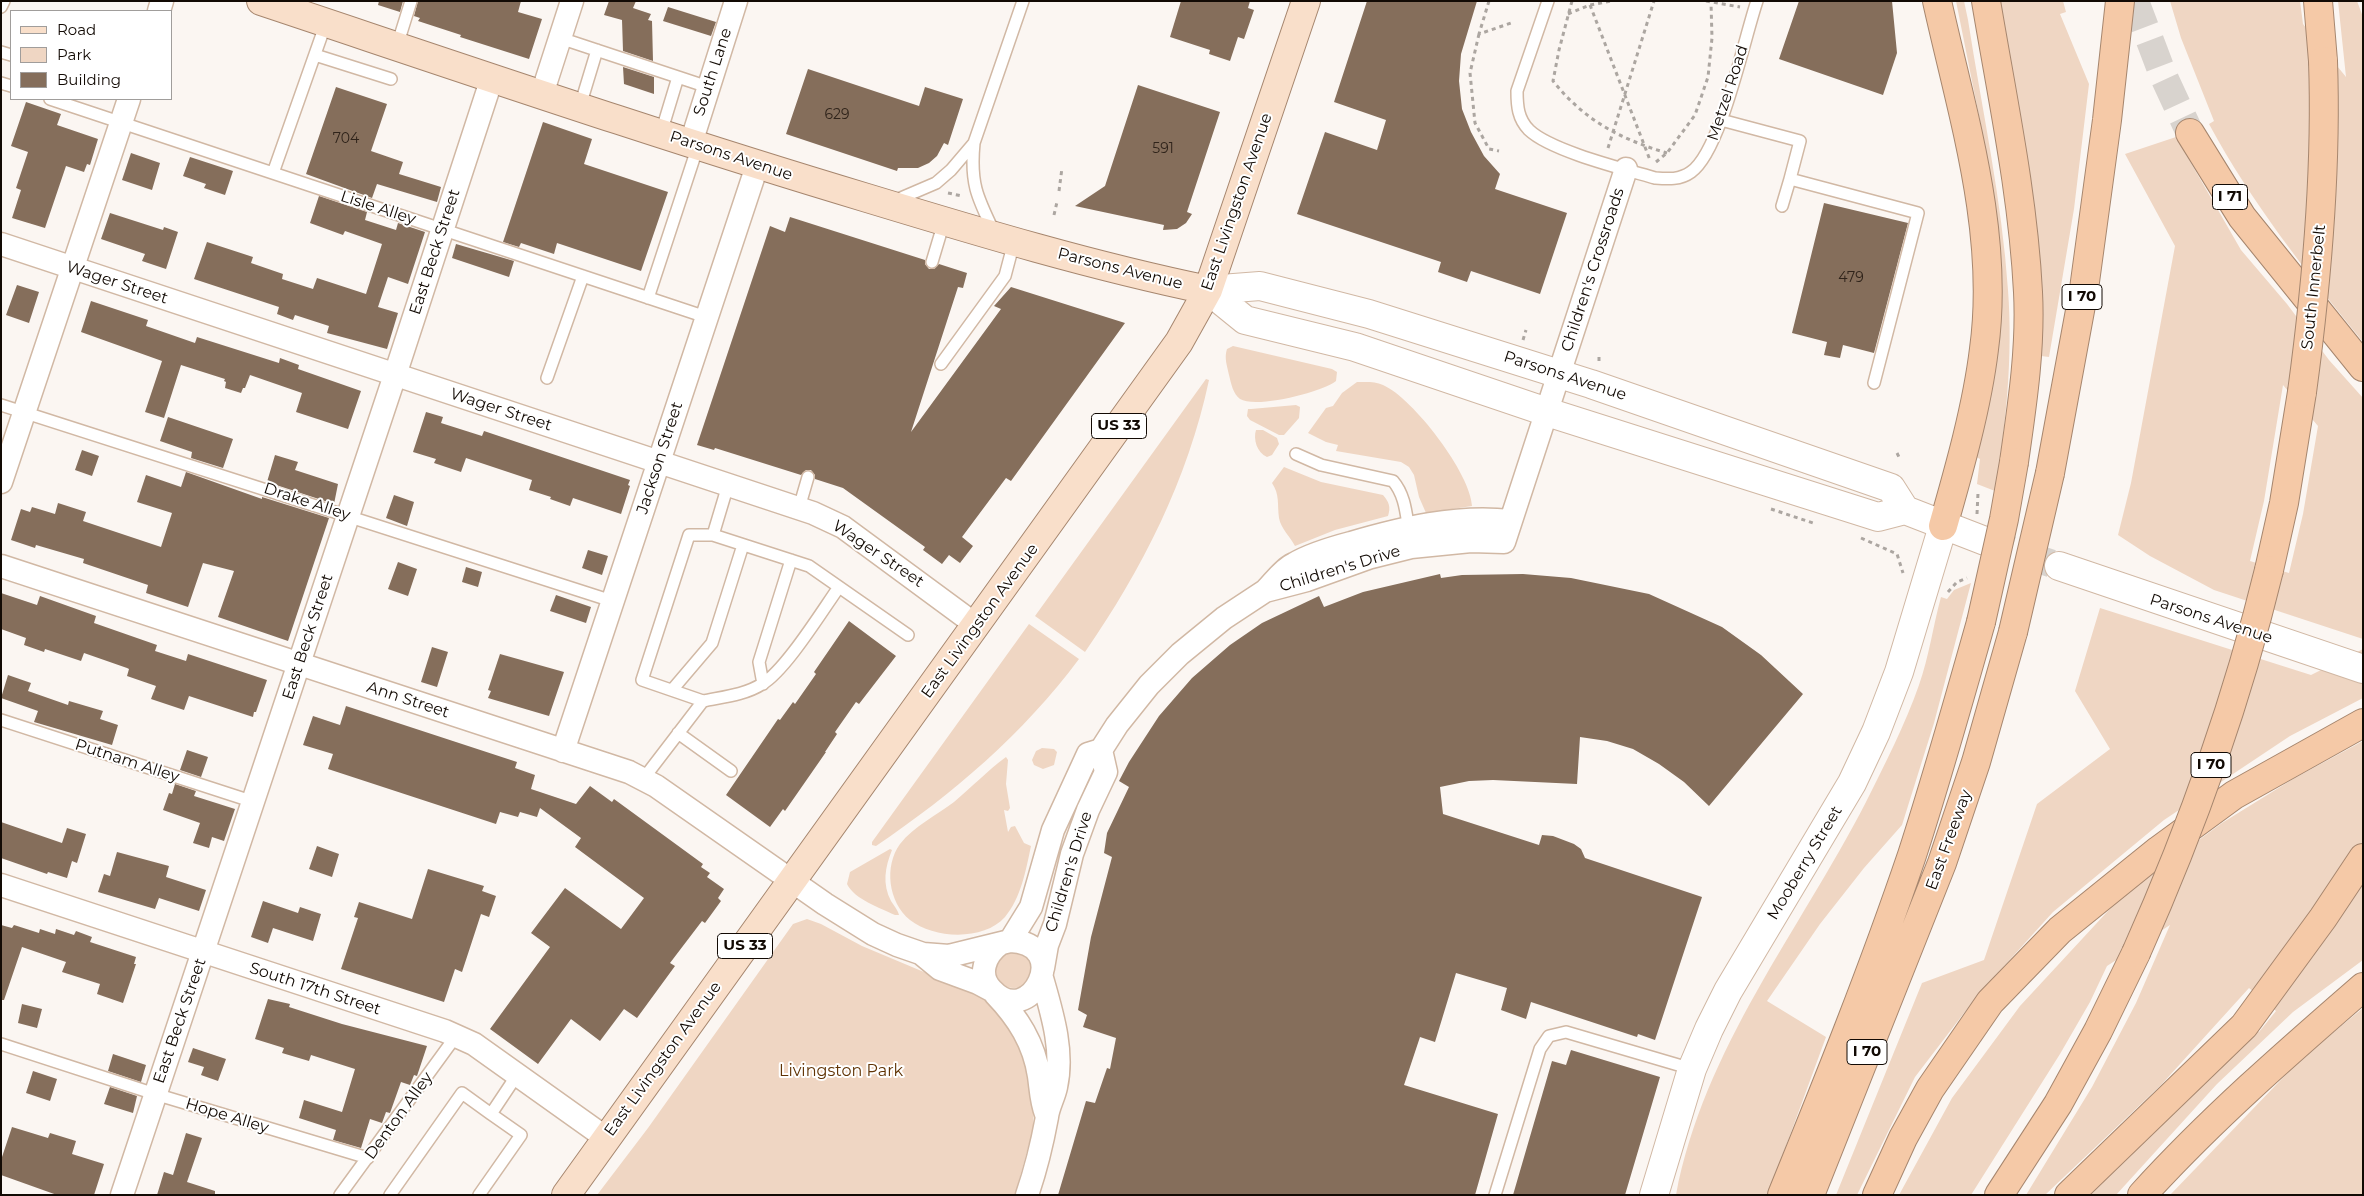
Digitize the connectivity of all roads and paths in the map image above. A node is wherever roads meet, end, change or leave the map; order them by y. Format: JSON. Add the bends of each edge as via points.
{"nodes":[{"id":1,"x":4,"y":1,"type":"edge"},
{"id":2,"x":261,"y":1,"type":"edge"},
{"id":3,"x":411,"y":1,"type":"edge"},
{"id":4,"x":572,"y":1,"type":"edge"},
{"id":5,"x":736,"y":1,"type":"edge"},
{"id":6,"x":1023,"y":1,"type":"edge"},
{"id":7,"x":1306,"y":1,"type":"edge"},
{"id":8,"x":1489,"y":1,"type":"edge"},
{"id":9,"x":1548,"y":1,"type":"edge"},
{"id":10,"x":1572,"y":1,"type":"edge"},
{"id":11,"x":1611,"y":1,"type":"edge"},
{"id":12,"x":1654,"y":1,"type":"edge"},
{"id":13,"x":1757,"y":1,"type":"edge"},
{"id":14,"x":1937,"y":1,"type":"edge"},
{"id":15,"x":1986,"y":1,"type":"edge"},
{"id":16,"x":2120,"y":1,"type":"edge"},
{"id":17,"x":2318,"y":1,"type":"edge"},
{"id":18,"x":1708,"y":2,"type":"edge"},
{"id":19,"x":1590,"y":5,"type":"junction"},
{"id":20,"x":1739,"y":6,"type":"dead end"},
{"id":21,"x":1,"y":7,"type":"edge"},
{"id":22,"x":303,"y":8,"type":"edge"},
{"id":23,"x":1568,"y":14,"type":"junction"},
{"id":24,"x":1514,"y":22,"type":"dead end"},
{"id":25,"x":326,"y":23,"type":"junction"},
{"id":26,"x":1479,"y":34,"type":"junction"},
{"id":27,"x":560,"y":38,"type":"junction"},
{"id":28,"x":397,"y":46,"type":"junction"},
{"id":29,"x":598,"y":50,"type":"junction"},
{"id":30,"x":315,"y":54,"type":"junction"},
{"id":31,"x":678,"y":77,"type":"junction"},
{"id":32,"x":492,"y":78,"type":"junction"},
{"id":33,"x":391,"y":79,"type":"dead end"},
{"id":34,"x":708,"y":88,"type":"junction"},
{"id":35,"x":542,"y":94,"type":"junction"},
{"id":36,"x":1625,"y":95,"type":"junction"},
{"id":37,"x":53,"y":100,"type":"edge"},
{"id":38,"x":129,"y":100,"type":"edge"},
{"id":39,"x":580,"y":106,"type":"junction"},
{"id":40,"x":1721,"y":120,"type":"junction"},
{"id":41,"x":121,"y":122,"type":"junction"},
{"id":42,"x":1612,"y":132,"type":"junction"},
{"id":43,"x":661,"y":133,"type":"junction"},
{"id":44,"x":2190,"y":133,"type":"tunnel mouth"},
{"id":45,"x":694,"y":144,"type":"junction"},
{"id":46,"x":974,"y":144,"type":"junction"},
{"id":47,"x":1644,"y":146,"type":"junction"},
{"id":48,"x":1608,"y":148,"type":"dead end"},
{"id":49,"x":1499,"y":151,"type":"dead end"},
{"id":50,"x":1667,"y":153,"type":"junction"},
{"id":51,"x":757,"y":166,"type":"junction"},
{"id":52,"x":1062,"y":168,"type":"dead end"},
{"id":53,"x":1626,"y":169,"type":"junction"},
{"id":54,"x":273,"y":173,"type":"junction"},
{"id":55,"x":1790,"y":179,"type":"junction"},
{"id":56,"x":1059,"y":191,"type":"dead end"},
{"id":57,"x":943,"y":192,"type":"dead end"},
{"id":58,"x":967,"y":196,"type":"dead end"},
{"id":59,"x":1057,"y":202,"type":"dead end"},
{"id":60,"x":886,"y":204,"type":"junction"},
{"id":61,"x":1782,"y":206,"type":"dead end"},
{"id":62,"x":1054,"y":215,"type":"dead end"},
{"id":63,"x":944,"y":222,"type":"junction"},
{"id":64,"x":442,"y":229,"type":"junction"},
{"id":65,"x":1005,"y":239,"type":"junction"},
{"id":66,"x":1,"y":244,"type":"edge"},
{"id":67,"x":932,"y":262,"type":"dead end"},
{"id":68,"x":72,"y":269,"type":"junction"},
{"id":69,"x":583,"y":276,"type":"junction"},
{"id":70,"x":1208,"y":290,"type":"junction"},
{"id":71,"x":648,"y":298,"type":"junction"},
{"id":72,"x":706,"y":317,"type":"junction"},
{"id":73,"x":1599,"y":354,"type":"dead end"},
{"id":74,"x":1599,"y":361,"type":"dead end"},
{"id":75,"x":941,"y":364,"type":"dead end"},
{"id":76,"x":2363,"y":367,"type":"edge"},
{"id":77,"x":1560,"y":374,"type":"junction"},
{"id":78,"x":396,"y":375,"type":"junction"},
{"id":79,"x":547,"y":378,"type":"dead end"},
{"id":80,"x":1874,"y":383,"type":"dead end"},
{"id":81,"x":1,"y":406,"type":"edge"},
{"id":82,"x":1547,"y":412,"type":"junction"},
{"id":83,"x":24,"y":413,"type":"junction"},
{"id":84,"x":1296,"y":454,"type":"dead end"},
{"id":85,"x":659,"y":461,"type":"junction"},
{"id":86,"x":808,"y":477,"type":"dead end"},
{"id":87,"x":1,"y":482,"type":"edge"},
{"id":88,"x":728,"y":485,"type":"junction"},
{"id":89,"x":799,"y":508,"type":"junction"},
{"id":90,"x":1905,"y":510,"type":"junction"},
{"id":91,"x":349,"y":516,"type":"junction"},
{"id":92,"x":1510,"y":520,"type":"junction"},
{"id":93,"x":1943,"y":526,"type":"junction"},
{"id":94,"x":713,"y":535,"type":"junction"},
{"id":95,"x":1410,"y":538,"type":"junction"},
{"id":96,"x":1985,"y":541,"type":"tunnel mouth"},
{"id":97,"x":1504,"y":542,"type":"joint"},
{"id":98,"x":743,"y":545,"type":"junction"},
{"id":99,"x":791,"y":560,"type":"junction"},
{"id":100,"x":1,"y":566,"type":"edge"},
{"id":101,"x":2059,"y":566,"type":"tunnel mouth"},
{"id":102,"x":839,"y":587,"type":"junction"},
{"id":103,"x":612,"y":601,"type":"junction"},
{"id":104,"x":976,"y":626,"type":"junction"},
{"id":105,"x":908,"y":635,"type":"dead end"},
{"id":106,"x":299,"y":665,"type":"junction"},
{"id":107,"x":2350,"y":665,"type":"edge"},
{"id":108,"x":763,"y":684,"type":"junction"},
{"id":109,"x":672,"y":690,"type":"junction"},
{"id":110,"x":703,"y":701,"type":"junction"},
{"id":111,"x":1,"y":720,"type":"edge"},
{"id":112,"x":2363,"y":723,"type":"edge"},
{"id":113,"x":678,"y":733,"type":"junction"},
{"id":114,"x":1100,"y":750,"type":"junction"},
{"id":115,"x":563,"y":751,"type":"junction"},
{"id":116,"x":731,"y":771,"type":"dead end"},
{"id":117,"x":644,"y":778,"type":"junction"},
{"id":118,"x":254,"y":802,"type":"junction"},
{"id":119,"x":2363,"y":858,"type":"edge"},
{"id":120,"x":792,"y":880,"type":"junction"},
{"id":121,"x":1,"y":885,"type":"edge"},
{"id":122,"x":1005,"y":942,"type":"junction"},
{"id":123,"x":204,"y":952,"type":"junction"},
{"id":124,"x":923,"y":954,"type":"junction"},
{"id":125,"x":1042,"y":973,"type":"junction"},
{"id":126,"x":2363,"y":987,"type":"edge"},
{"id":127,"x":994,"y":992,"type":"junction"},
{"id":128,"x":456,"y":1036,"type":"junction"},
{"id":129,"x":1,"y":1044,"type":"edge"},
{"id":130,"x":1692,"y":1069,"type":"junction"},
{"id":131,"x":517,"y":1075,"type":"junction"},
{"id":132,"x":155,"y":1094,"type":"junction"},
{"id":133,"x":491,"y":1114,"type":"junction"},
{"id":134,"x":1047,"y":1115,"type":"junction"},
{"id":135,"x":606,"y":1138,"type":"junction"},
{"id":136,"x":368,"y":1158,"type":"junction"},
{"id":137,"x":122,"y":1195,"type":"edge"},
{"id":138,"x":340,"y":1195,"type":"edge"},
{"id":139,"x":390,"y":1195,"type":"edge"},
{"id":140,"x":479,"y":1195,"type":"edge"},
{"id":141,"x":566,"y":1195,"type":"edge"},
{"id":142,"x":1027,"y":1195,"type":"edge"},
{"id":143,"x":1496,"y":1195,"type":"edge"},
{"id":144,"x":1654,"y":1195,"type":"edge"},
{"id":145,"x":1782,"y":1195,"type":"edge"},
{"id":146,"x":1810,"y":1195,"type":"edge"},
{"id":147,"x":1877,"y":1195,"type":"edge"},
{"id":148,"x":1999,"y":1195,"type":"edge"},
{"id":149,"x":2069,"y":1195,"type":"edge"},
{"id":150,"x":2142,"y":1195,"type":"edge"}],
"edges":[{"from":1,"to":21,"type":"lane"},
{"from":2,"to":22,"type":"main road","name":"Parsons Avenue"},
{"from":3,"to":28,"type":"lane"},
{"from":4,"to":27,"type":"street"},
{"from":5,"to":34,"type":"street","name":"South Lane"},
{"from":6,"to":46,"type":"lane"},
{"from":7,"to":70,"type":"main road","name":"East Livingston Avenue","number":"US 33"},
{"from":8,"to":26,"type":"path"},
{"from":9,"to":53,"type":"lane","name":"Metzel Road","via":[[1517,92],[1521,118],[1541,139]]},
{"from":10,"to":23,"type":"path"},
{"from":11,"to":19,"type":"path"},
{"from":12,"to":36,"type":"path"},
{"from":13,"to":40,"type":"lane","name":"Metzel Road"},
{"from":14,"to":93,"type":"highway","via":[[1978,187],[1987,290],[1984,348],[1962,457]]},
{"from":15,"to":145,"type":"highway","bridge":true,"via":[[2014,169],[2028,292],[2023,399],[2014,462],[1981,622],[1928,804],[1868,979]]},
{"from":16,"to":146,"type":"highway","name":"East Freeway","number":"I 70","bridge":true,"via":[[2084,289],[2050,473],[2013,632],[1976,762],[1924,909]]},
{"from":17,"to":148,"type":"highway","name":"South Innerbelt","number":"I 70","bridge":true,"via":[[2323,61],[2323,183],[2317,269],[2284,503],[2245,660],[2195,812],[2136,953],[2058,1104]]},
{"from":18,"to":20,"type":"path"},
{"from":18,"to":50,"type":"path","via":[[1712,38],[1708,76],[1695,115]]},
{"from":19,"to":23,"type":"path"},
{"from":19,"to":36,"type":"path"},
{"from":22,"to":25,"type":"main road","name":"Parsons Avenue"},
{"from":23,"to":42,"type":"path","via":[[1554,81],[1565,96]]},
{"from":24,"to":26,"type":"path"},
{"from":25,"to":28,"type":"main road","name":"Parsons Avenue"},
{"from":25,"to":30,"type":"lane"},
{"from":26,"to":49,"type":"path","via":[[1470,73],[1475,122],[1489,149]]},
{"from":27,"to":29,"type":"lane"},
{"from":27,"to":35,"type":"street"},
{"from":28,"to":32,"type":"main road","name":"Parsons Avenue"},
{"from":29,"to":31,"type":"lane"},
{"from":29,"to":39,"type":"lane"},
{"from":30,"to":33,"type":"lane"},
{"from":30,"to":54,"type":"lane"},
{"from":31,"to":34,"type":"lane"},
{"from":31,"to":43,"type":"lane"},
{"from":32,"to":35,"type":"main road","name":"Parsons Avenue"},
{"from":32,"to":64,"type":"street","name":"East Beck Street"},
{"from":34,"to":45,"type":"street","name":"South Lane"},
{"from":35,"to":39,"type":"main road","name":"Parsons Avenue"},
{"from":36,"to":42,"type":"path"},
{"from":36,"to":47,"type":"path"},
{"from":37,"to":41,"type":"lane","name":"Lisle Alley"},
{"from":38,"to":41,"type":"street"},
{"from":39,"to":43,"type":"main road","name":"Parsons Avenue"},
{"from":40,"to":53,"type":"lane","name":"Metzel Road","via":[[1709,153],[1682,177],[1654,178]]},
{"from":40,"to":55,"type":"lane","via":[[1800,140]]},
{"from":41,"to":54,"type":"lane","name":"Lisle Alley"},
{"from":41,"to":68,"type":"street"},
{"from":42,"to":47,"type":"path"},
{"from":42,"to":48,"type":"path"},
{"from":43,"to":45,"type":"main road","name":"Parsons Avenue"},
{"from":44,"to":76,"type":"highway","number":"I 71","via":[[2242,217]]},
{"from":45,"to":51,"type":"main road","name":"Parsons Avenue"},
{"from":45,"to":71,"type":"lane"},
{"from":46,"to":60,"type":"lane","via":[[936,183]]},
{"from":46,"to":65,"type":"lane","via":[[974,184]]},
{"from":47,"to":50,"type":"path"},
{"from":47,"to":50,"type":"path","via":[[1649,160],[1654,162],[1658,163]]},
{"from":51,"to":60,"type":"main road","name":"Parsons Avenue"},
{"from":51,"to":72,"type":"street","name":"Jackson Street"},
{"from":52,"to":56,"type":"path"},
{"from":53,"to":77,"type":"street","name":"Children's Crossroads"},
{"from":54,"to":64,"type":"lane","name":"Lisle Alley"},
{"from":55,"to":61,"type":"lane"},
{"from":55,"to":80,"type":"lane","via":[[1918,213]]},
{"from":57,"to":58,"type":"path"},
{"from":59,"to":62,"type":"path"},
{"from":60,"to":63,"type":"main road","name":"Parsons Avenue"},
{"from":63,"to":65,"type":"main road","name":"Parsons Avenue"},
{"from":63,"to":67,"type":"lane"},
{"from":64,"to":69,"type":"lane","name":"Lisle Alley"},
{"from":64,"to":78,"type":"street","name":"East Beck Street"},
{"from":65,"to":70,"type":"main road","name":"Parsons Avenue"},
{"from":65,"to":75,"type":"lane","via":[[1006,276]]},
{"from":66,"to":68,"type":"street","name":"Wager Street"},
{"from":68,"to":78,"type":"street","name":"Wager Street"},
{"from":68,"to":83,"type":"street"},
{"from":69,"to":71,"type":"lane","name":"Lisle Alley"},
{"from":69,"to":79,"type":"lane"},
{"from":70,"to":77,"type":"street","name":"Parsons Avenue","via":[[1260,286],[1369,314]]},
{"from":70,"to":82,"type":"street","name":"Parsons Avenue","via":[[1245,320],[1356,347]]},
{"from":70,"to":104,"type":"main road","name":"East Livingston Avenue","number":"US 33","via":[[1179,342]]},
{"from":71,"to":72,"type":"lane","name":"Lisle Alley"},
{"from":72,"to":85,"type":"street","name":"Jackson Street"},
{"from":73,"to":74,"type":"path"},
{"from":77,"to":82,"type":"street","name":"Children's Crossroads"},
{"from":77,"to":90,"type":"street","name":"Parsons Avenue","via":[[1891,488]]},
{"from":78,"to":85,"type":"street","name":"Wager Street"},
{"from":78,"to":91,"type":"street","name":"East Beck Street"},
{"from":81,"to":83,"type":"lane","name":"Drake Alley"},
{"from":82,"to":90,"type":"street","name":"Parsons Avenue","via":[[1878,517]]},
{"from":82,"to":92,"type":"street","name":"Children's Crossroads"},
{"from":83,"to":87,"type":"street"},
{"from":83,"to":91,"type":"lane","name":"Drake Alley"},
{"from":84,"to":95,"type":"lane","via":[[1321,465],[1393,481],[1404,502]]},
{"from":85,"to":88,"type":"street","name":"Wager Street"},
{"from":85,"to":103,"type":"street","name":"Jackson Street"},
{"from":86,"to":89,"type":"lane"},
{"from":88,"to":89,"type":"street","name":"Wager Street"},
{"from":88,"to":94,"type":"lane"},
{"from":89,"to":104,"type":"street","name":"Wager Street","via":[[843,527]]},
{"from":90,"to":93,"type":"street"},
{"from":91,"to":103,"type":"lane","name":"Drake Alley"},
{"from":91,"to":106,"type":"street","name":"East Beck Street"},
{"from":92,"to":95,"type":"street","name":"Children's Drive","via":[[1488,518],[1447,522]]},
{"from":92,"to":97,"type":"street","name":"Children's Crossroads"},
{"from":93,"to":96,"type":"street"},
{"from":93,"to":130,"type":"street","name":"Mooberry Street","via":[[1900,672],[1876,732],[1823,835],[1728,991]]},
{"from":94,"to":98,"type":"lane"},
{"from":94,"to":109,"type":"lane","via":[[689,535],[642,680]]},
{"from":95,"to":97,"type":"street","name":"Children's Drive"},
{"from":95,"to":114,"type":"street","name":"Children's Drive","via":[[1388,532],[1292,564],[1265,591],[1224,618],[1180,654],[1149,685]]},
{"from":98,"to":99,"type":"lane"},
{"from":98,"to":109,"type":"lane","via":[[712,642]]},
{"from":99,"to":102,"type":"lane","via":[[809,566]]},
{"from":99,"to":108,"type":"lane","via":[[759,662]]},
{"from":100,"to":106,"type":"street","name":"Ann Street"},
{"from":101,"to":107,"type":"street","name":"Parsons Avenue"},
{"from":102,"to":105,"type":"lane"},
{"from":102,"to":108,"type":"lane","via":[[779,670]]},
{"from":103,"to":115,"type":"street","name":"Jackson Street"},
{"from":104,"to":120,"type":"main road","name":"East Livingston Avenue","number":"US 33"},
{"from":106,"to":115,"type":"street","name":"Ann Street"},
{"from":106,"to":118,"type":"street","name":"East Beck Street"},
{"from":108,"to":110,"type":"lane","via":[[746,692]]},
{"from":109,"to":110,"type":"lane"},
{"from":110,"to":113,"type":"lane"},
{"from":111,"to":118,"type":"lane","name":"Putnam Alley"},
{"from":112,"to":147,"type":"highway","via":[[2234,795],[2159,850],[2060,930],[1990,1002],[1936,1081],[1903,1138]]},
{"from":113,"to":116,"type":"lane"},
{"from":113,"to":117,"type":"lane"},
{"from":114,"to":122,"type":"street","name":"Children's Drive","via":[[1088,754],[1071,787],[1053,830],[1031,907]]},
{"from":114,"to":125,"type":"street","name":"Children's Drive","via":[[1106,772],[1072,854]]},
{"from":115,"to":117,"type":"street","name":"Ann Street"},
{"from":117,"to":120,"type":"street","name":"Ann Street"},
{"from":118,"to":123,"type":"street","name":"East Beck Street"},
{"from":119,"to":149,"type":"highway","via":[[2244,1026]]},
{"from":120,"to":124,"type":"street","name":"Ann Street","via":[[874,934]]},
{"from":120,"to":135,"type":"main road","name":"East Livingston Avenue","number":"US 33"},
{"from":121,"to":123,"type":"street","name":"South 17th Street"},
{"from":122,"to":124,"type":"street","via":[[949,956]]},
{"from":122,"to":125,"type":"street","via":[[1019,941],[1032,948],[1041,959]]},
{"from":122,"to":127,"type":"street","via":[[992,950],[984,968],[985,978]]},
{"from":123,"to":128,"type":"street","name":"South 17th Street"},
{"from":123,"to":132,"type":"street","name":"East Beck Street"},
{"from":124,"to":127,"type":"street","via":[[940,969],[978,982]]},
{"from":125,"to":127,"type":"street","via":[[1038,986],[1023,998],[1014,1000]]},
{"from":125,"to":134,"type":"street","name":"Children's Drive","via":[[1054,1020],[1058,1056],[1056,1087]]},
{"from":126,"to":150,"type":"highway","via":[[2185,1149]]},
{"from":127,"to":134,"type":"street","name":"Children's Drive","via":[[1012,1011],[1032,1047],[1041,1102]]},
{"from":128,"to":131,"type":"street","name":"South 17th Street","via":[[474,1044]]},
{"from":128,"to":136,"type":"lane","name":"Denton Alley"},
{"from":129,"to":132,"type":"lane","name":"Hope Alley"},
{"from":130,"to":143,"type":"lane","via":[[1566,1032],[1549,1036],[1540,1049]]},
{"from":130,"to":144,"type":"street","name":"Mooberry Street"},
{"from":131,"to":133,"type":"lane"},
{"from":131,"to":135,"type":"street","name":"South 17th Street"},
{"from":132,"to":136,"type":"lane","name":"Hope Alley"},
{"from":132,"to":137,"type":"street","name":"East Beck Street"},
{"from":133,"to":139,"type":"lane","via":[[462,1093]]},
{"from":133,"to":140,"type":"lane","via":[[521,1134]]},
{"from":134,"to":142,"type":"street","name":"Children's Drive","via":[[1043,1142]]},
{"from":135,"to":141,"type":"main road","name":"East Livingston Avenue","number":"US 33"},
{"from":136,"to":138,"type":"lane","name":"Denton Alley"}]}
